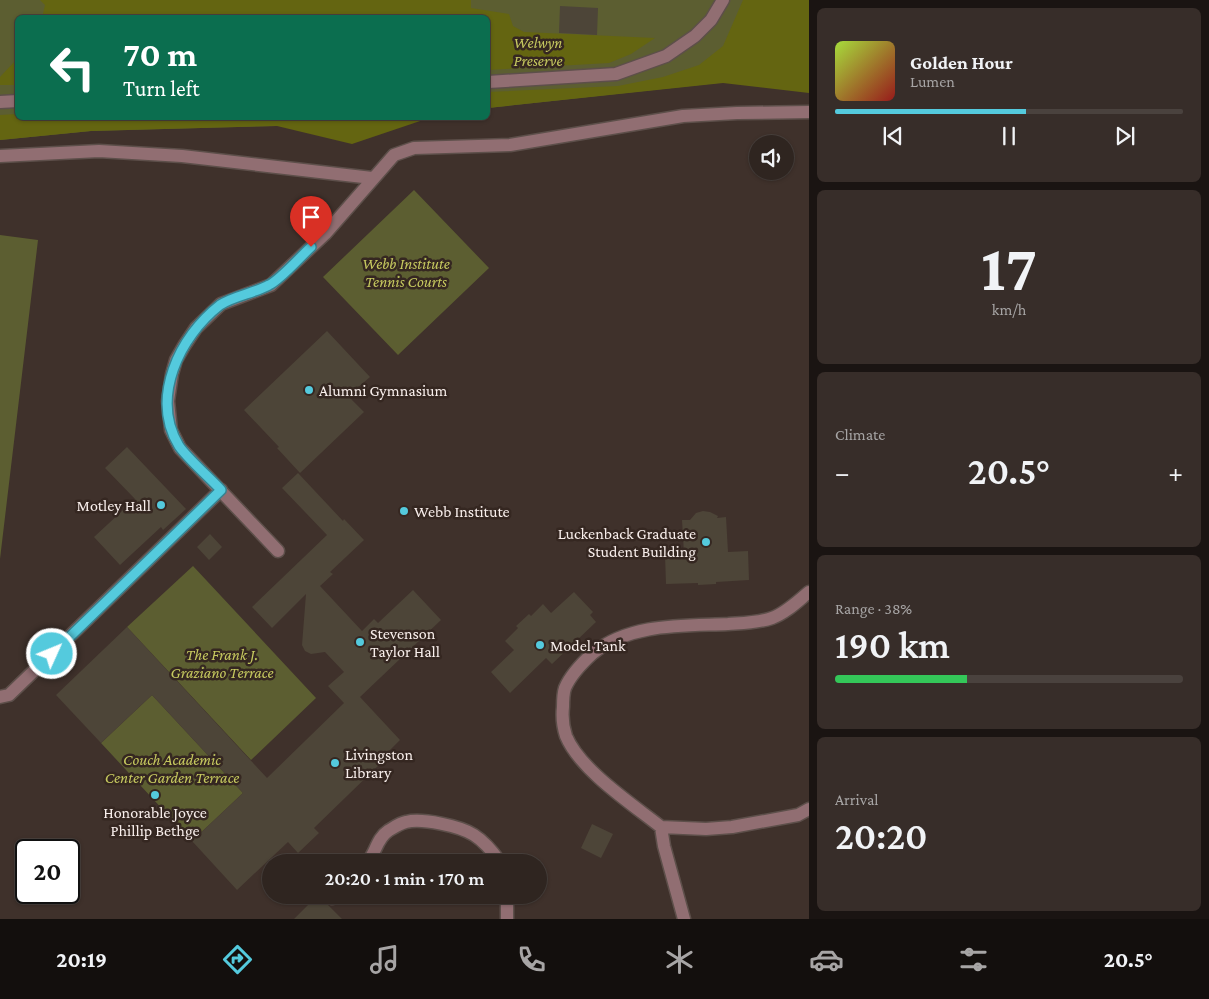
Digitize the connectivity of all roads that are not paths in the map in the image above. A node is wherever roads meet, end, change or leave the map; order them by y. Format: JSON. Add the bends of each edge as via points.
{"nodes":[{"id":1,"x":723,"y":0,"type":"edge"},
{"id":2,"x":490,"y":82,"type":"edge"},
{"id":3,"x":0,"y":102,"type":"edge"},
{"id":4,"x":15,"y":102,"type":"edge"},
{"id":5,"x":809,"y":112,"type":"edge"},
{"id":6,"x":0,"y":156,"type":"edge"},
{"id":7,"x":372,"y":178,"type":"junction"},
{"id":8,"x":221,"y":490,"type":"junction"},
{"id":9,"x":278,"y":551,"type":"dead end"},
{"id":10,"x":809,"y":592,"type":"edge"},
{"id":11,"x":0,"y":697,"type":"edge"},
{"id":12,"x":809,"y":810,"type":"edge"},
{"id":13,"x":661,"y":827,"type":"junction"},
{"id":14,"x":372,"y":854,"type":"edge"},
{"id":15,"x":495,"y":854,"type":"edge"},
{"id":16,"x":507,"y":904,"type":"edge"},
{"id":17,"x":507,"y":919,"type":"edge"},
{"id":18,"x":684,"y":919,"type":"edge"}],
"edges":[{"from":1,"to":2,"type":"lane","via":[[711,20],[695,36],[666,56],[616,74]]},
{"from":3,"to":4,"type":"lane"},
{"from":5,"to":7,"type":"lane","via":[[683,116],[510,145],[414,148],[394,155]]},
{"from":6,"to":7,"type":"lane","via":[[99,151],[182,156]]},
{"from":7,"to":8,"type":"lane","via":[[325,234],[271,285],[221,304],[196,328],[176,360],[168,401],[171,430],[180,448]]},
{"from":8,"to":9,"type":"lane"},
{"from":8,"to":11,"type":"lane","via":[[9,695]]},
{"from":10,"to":13,"type":"lane","via":[[774,618],[750,623],[655,628],[622,637],[601,647],[569,679],[563,694],[562,718],[566,736],[579,758]]},
{"from":12,"to":13,"type":"lane","via":[[732,828]]},
{"from":13,"to":18,"type":"lane"},
{"from":14,"to":15,"type":"lane","via":[[387,831],[406,822],[436,822],[473,834]]},
{"from":16,"to":17,"type":"lane"}]}
